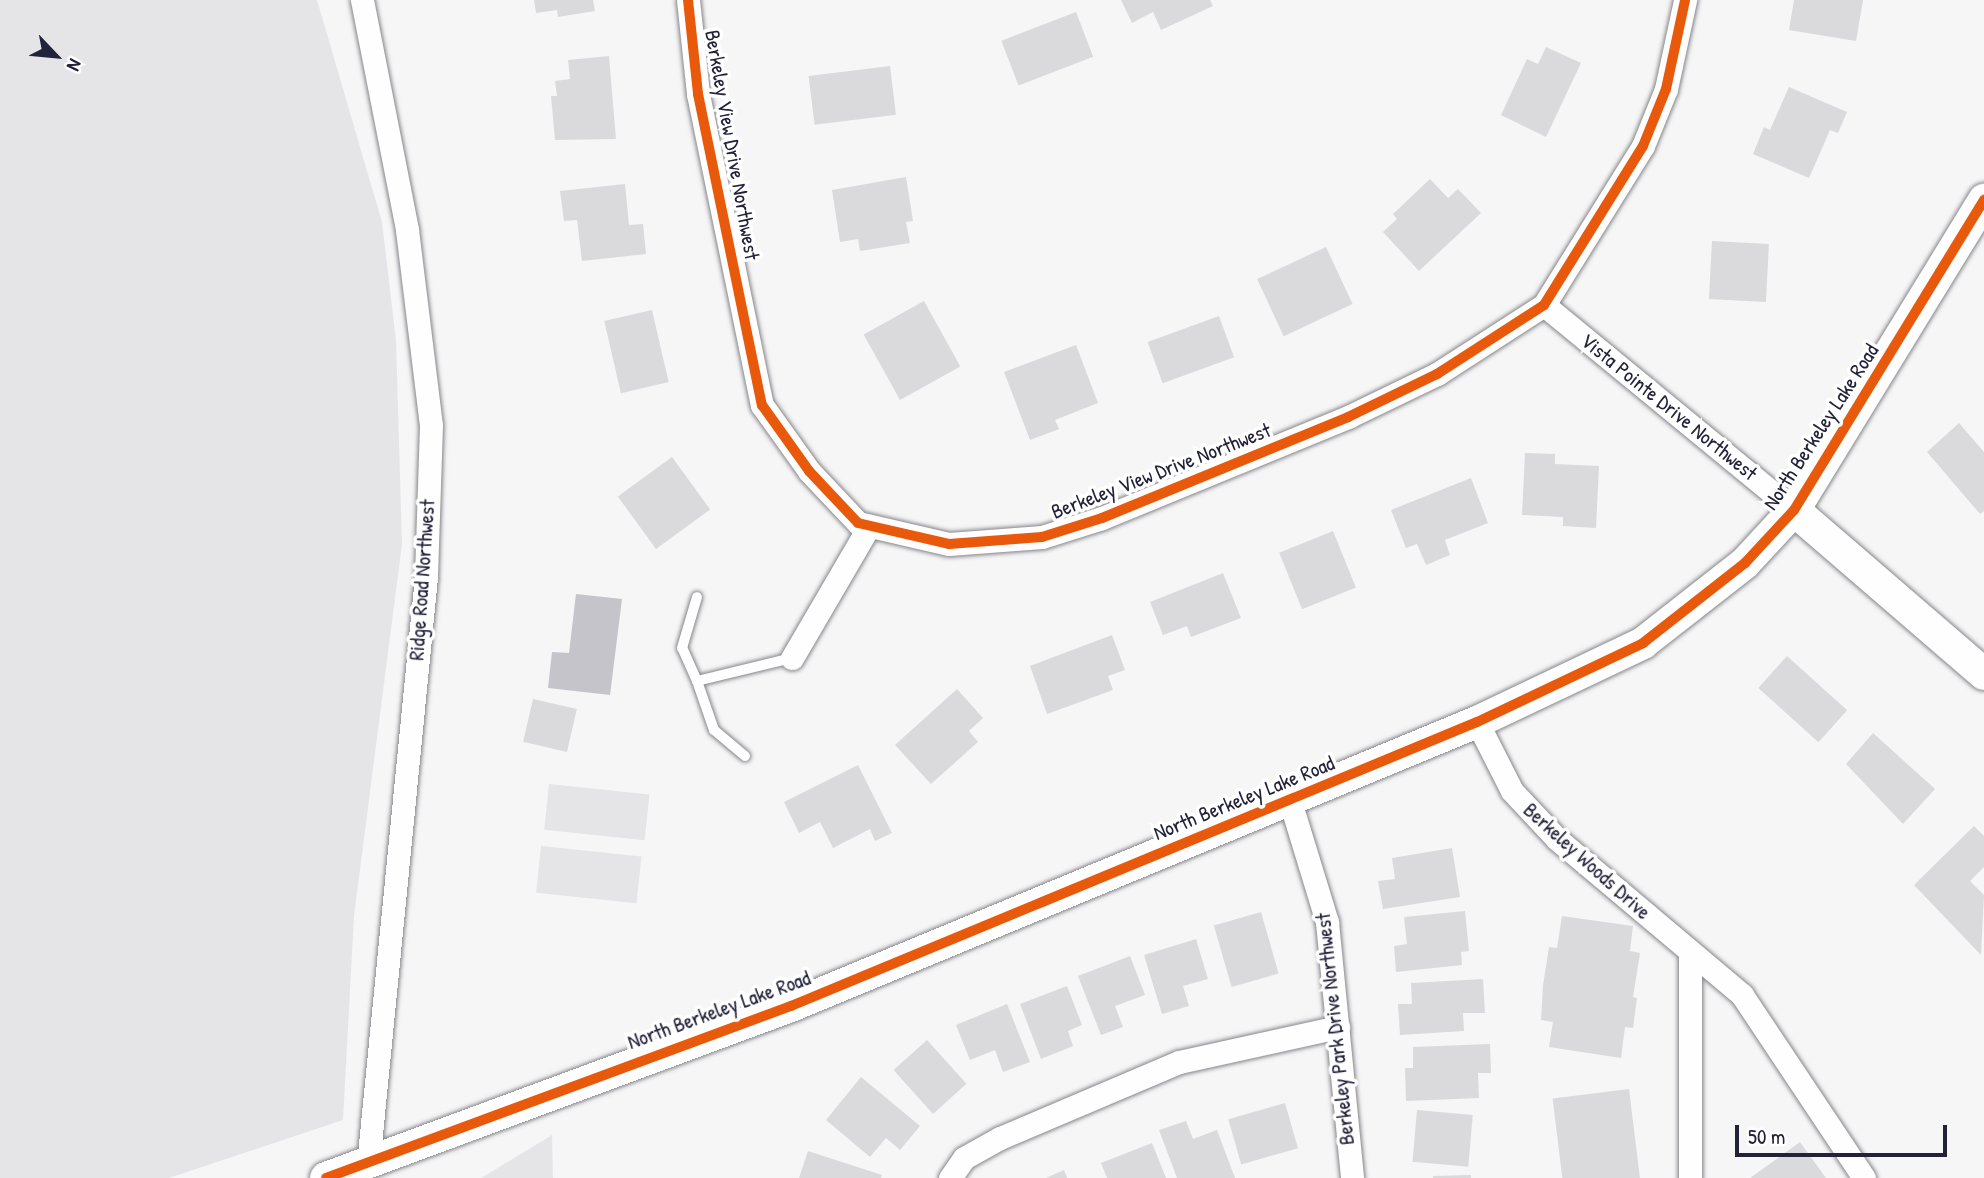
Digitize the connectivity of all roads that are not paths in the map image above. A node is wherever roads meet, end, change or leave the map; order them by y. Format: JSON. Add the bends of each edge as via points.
{"nodes":[{"id":1,"x":362,"y":0,"type":"edge"},
{"id":2,"x":688,"y":0,"type":"edge"},
{"id":3,"x":1685,"y":0,"type":"edge"},
{"id":4,"x":1984,"y":200,"type":"edge"},
{"id":5,"x":1544,"y":304,"type":"junction"},
{"id":6,"x":1794,"y":510,"type":"junction"},
{"id":7,"x":869,"y":526,"type":"junction"},
{"id":8,"x":697,"y":597,"type":"dead end"},
{"id":9,"x":792,"y":658,"type":"joint"},
{"id":10,"x":1984,"y":674,"type":"edge"},
{"id":11,"x":697,"y":681,"type":"junction"},
{"id":12,"x":1477,"y":722,"type":"junction"},
{"id":13,"x":745,"y":755,"type":"dead end"},
{"id":14,"x":1290,"y":801,"type":"junction"},
{"id":15,"x":1690,"y":953,"type":"junction"},
{"id":16,"x":1338,"y":1027,"type":"junction"},
{"id":17,"x":368,"y":1164,"type":"junction"},
{"id":18,"x":326,"y":1178,"type":"edge"},
{"id":19,"x":950,"y":1178,"type":"edge"},
{"id":20,"x":1352,"y":1178,"type":"edge"},
{"id":21,"x":1690,"y":1178,"type":"edge"},
{"id":22,"x":1864,"y":1178,"type":"edge"}],
"edges":[{"from":1,"to":17,"type":"street","name":"Ridge Road Northwest","via":[[407,230],[431,425],[426,577]]},
{"from":2,"to":7,"type":"street","name":"Berkeley View Drive Northwest","via":[[698,94],[762,405],[809,471],[858,523]]},
{"from":3,"to":5,"type":"street","name":"Berkeley View Drive Northwest","via":[[1666,89],[1643,146]]},
{"from":4,"to":6,"type":"street","name":"North Berkeley Lake Road"},
{"from":5,"to":6,"type":"street","name":"Vista Pointe Drive Northwest"},
{"from":5,"to":7,"type":"street","name":"Berkeley View Drive Northwest","via":[[1437,374],[1348,417],[1066,530],[1042,537],[949,544]]},
{"from":6,"to":10,"type":"street"},
{"from":6,"to":12,"type":"street","name":"North Berkeley Lake Road","via":[[1745,563],[1643,643]]},
{"from":7,"to":9,"type":"street"},
{"from":8,"to":11,"type":"lane","via":[[681,648]]},
{"from":9,"to":11,"type":"lane"},
{"from":11,"to":13,"type":"lane","via":[[714,730]]},
{"from":12,"to":14,"type":"street","name":"North Berkeley Lake Road"},
{"from":12,"to":15,"type":"street","name":"Berkeley Woods Drive","via":[[1513,791],[1557,839]]},
{"from":14,"to":16,"type":"street","name":"Berkeley Park Drive Northwest","via":[[1327,922]]},
{"from":14,"to":17,"type":"street","name":"North Berkeley Lake Road","via":[[791,1006],[439,1133]]},
{"from":15,"to":21,"type":"street"},
{"from":15,"to":22,"type":"street","name":"Berkeley Woods Drive","via":[[1742,995]]},
{"from":16,"to":19,"type":"street","via":[[1179,1062],[1000,1138],[964,1158]]},
{"from":16,"to":20,"type":"street","name":"Berkeley Park Drive Northwest"},
{"from":17,"to":18,"type":"street","name":"North Berkeley Lake Road"}]}
